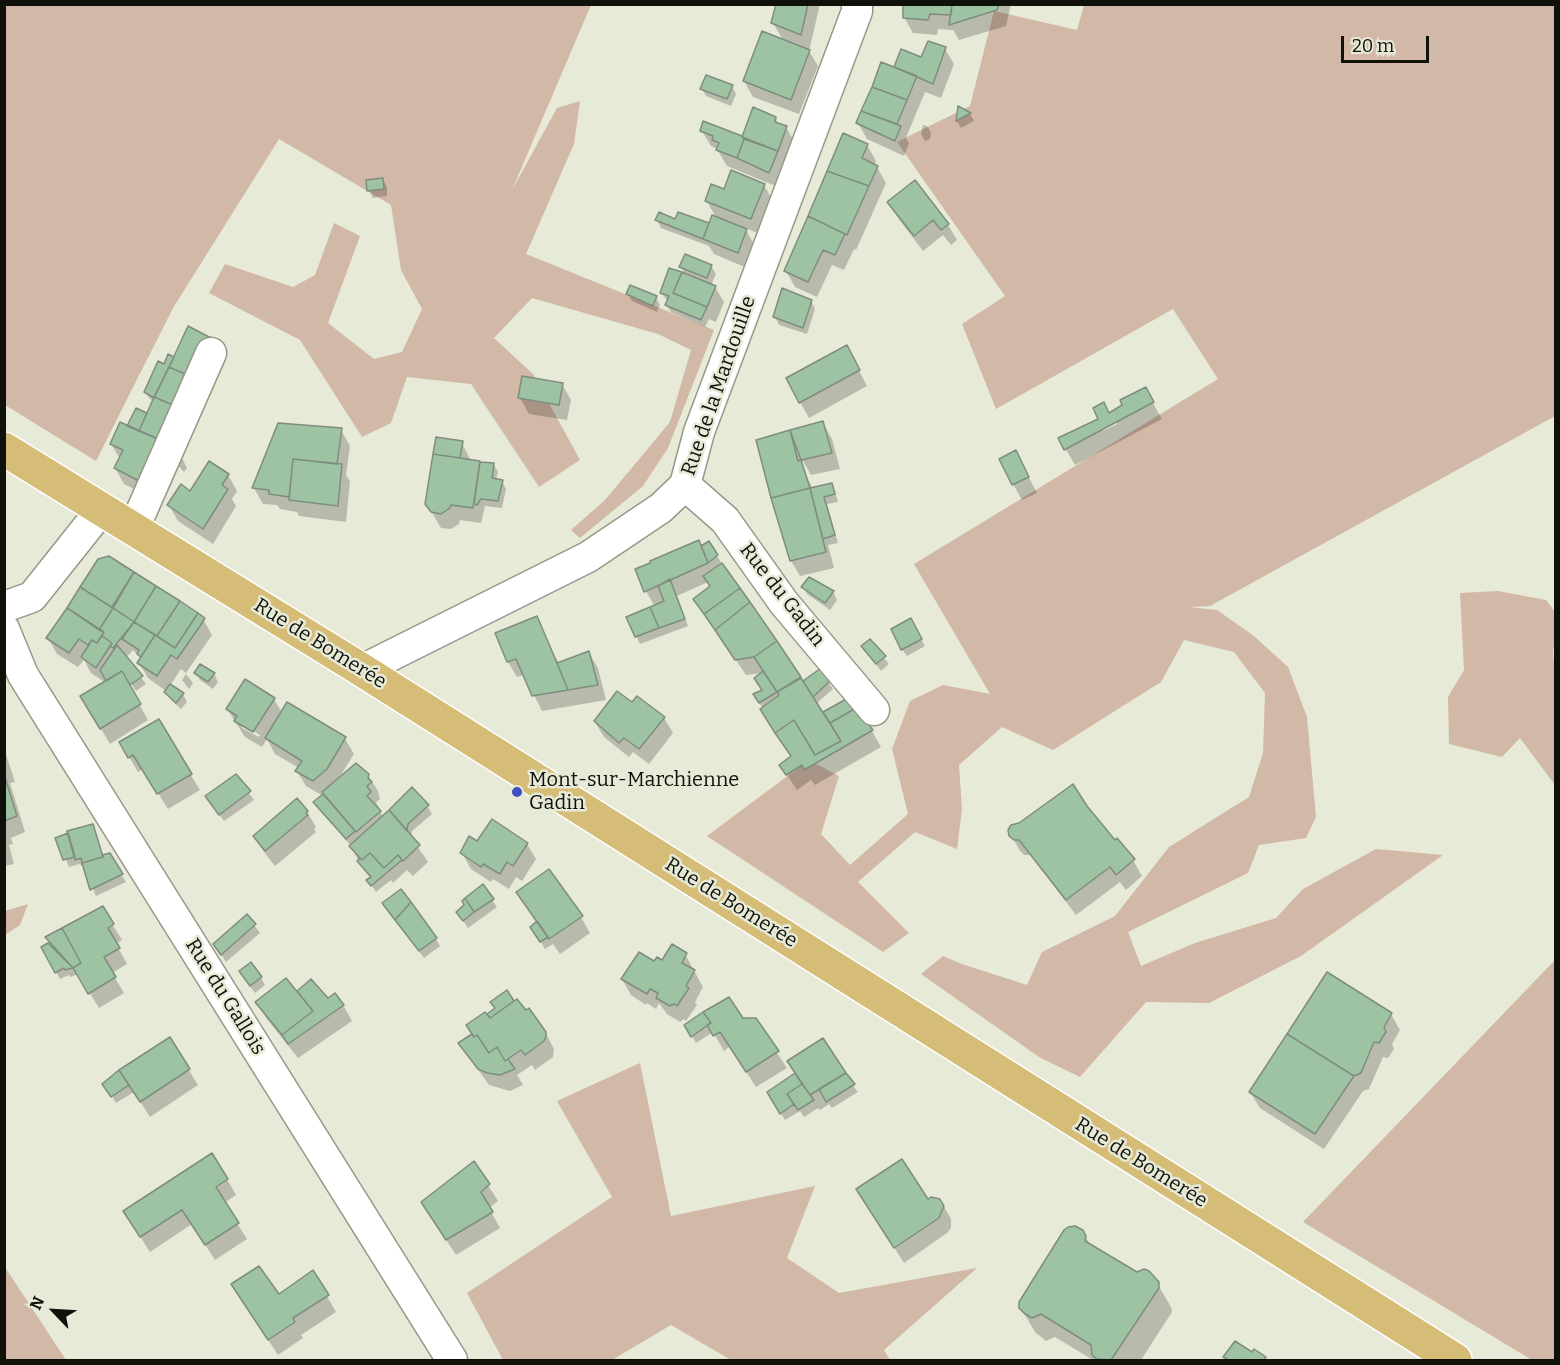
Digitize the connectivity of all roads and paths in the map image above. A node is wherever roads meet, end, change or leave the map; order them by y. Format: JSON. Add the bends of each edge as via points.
{"nodes":[{"id":1,"x":857,"y":4,"type":"edge"},
{"id":2,"x":211,"y":353,"type":"dead end"},
{"id":3,"x":4,"y":449,"type":"edge"},
{"id":4,"x":685,"y":485,"type":"junction"},
{"id":5,"x":102,"y":509,"type":"junction"},
{"id":6,"x":134,"y":528,"type":"junction"},
{"id":7,"x":4,"y":607,"type":"edge"},
{"id":8,"x":4,"y":629,"type":"edge"},
{"id":9,"x":362,"y":670,"type":"junction"},
{"id":10,"x":874,"y":710,"type":"dead end"},
{"id":11,"x":452,"y":1360,"type":"edge"},
{"id":12,"x":1455,"y":1360,"type":"edge"}],
"edges":[{"from":1,"to":4,"type":"street","name":"Rue de la Mardouille","via":[[699,432]]},
{"from":2,"to":6,"type":"street"},
{"from":3,"to":5,"type":"main road","name":"Rue de Bomerée"},
{"from":4,"to":9,"type":"street","name":"Rue de la Mardouille","via":[[661,508],[588,557]]},
{"from":4,"to":10,"type":"street","name":"Rue du Gadin","via":[[725,520],[784,603]]},
{"from":5,"to":6,"type":"main road","name":"Rue de Bomerée"},
{"from":5,"to":7,"type":"street","via":[[32,597]]},
{"from":6,"to":9,"type":"main road","name":"Rue de Bomerée"},
{"from":8,"to":11,"type":"street","name":"Rue du Gallois","via":[[23,675]]},
{"from":9,"to":12,"type":"main road","name":"Rue de Bomerée"}]}
